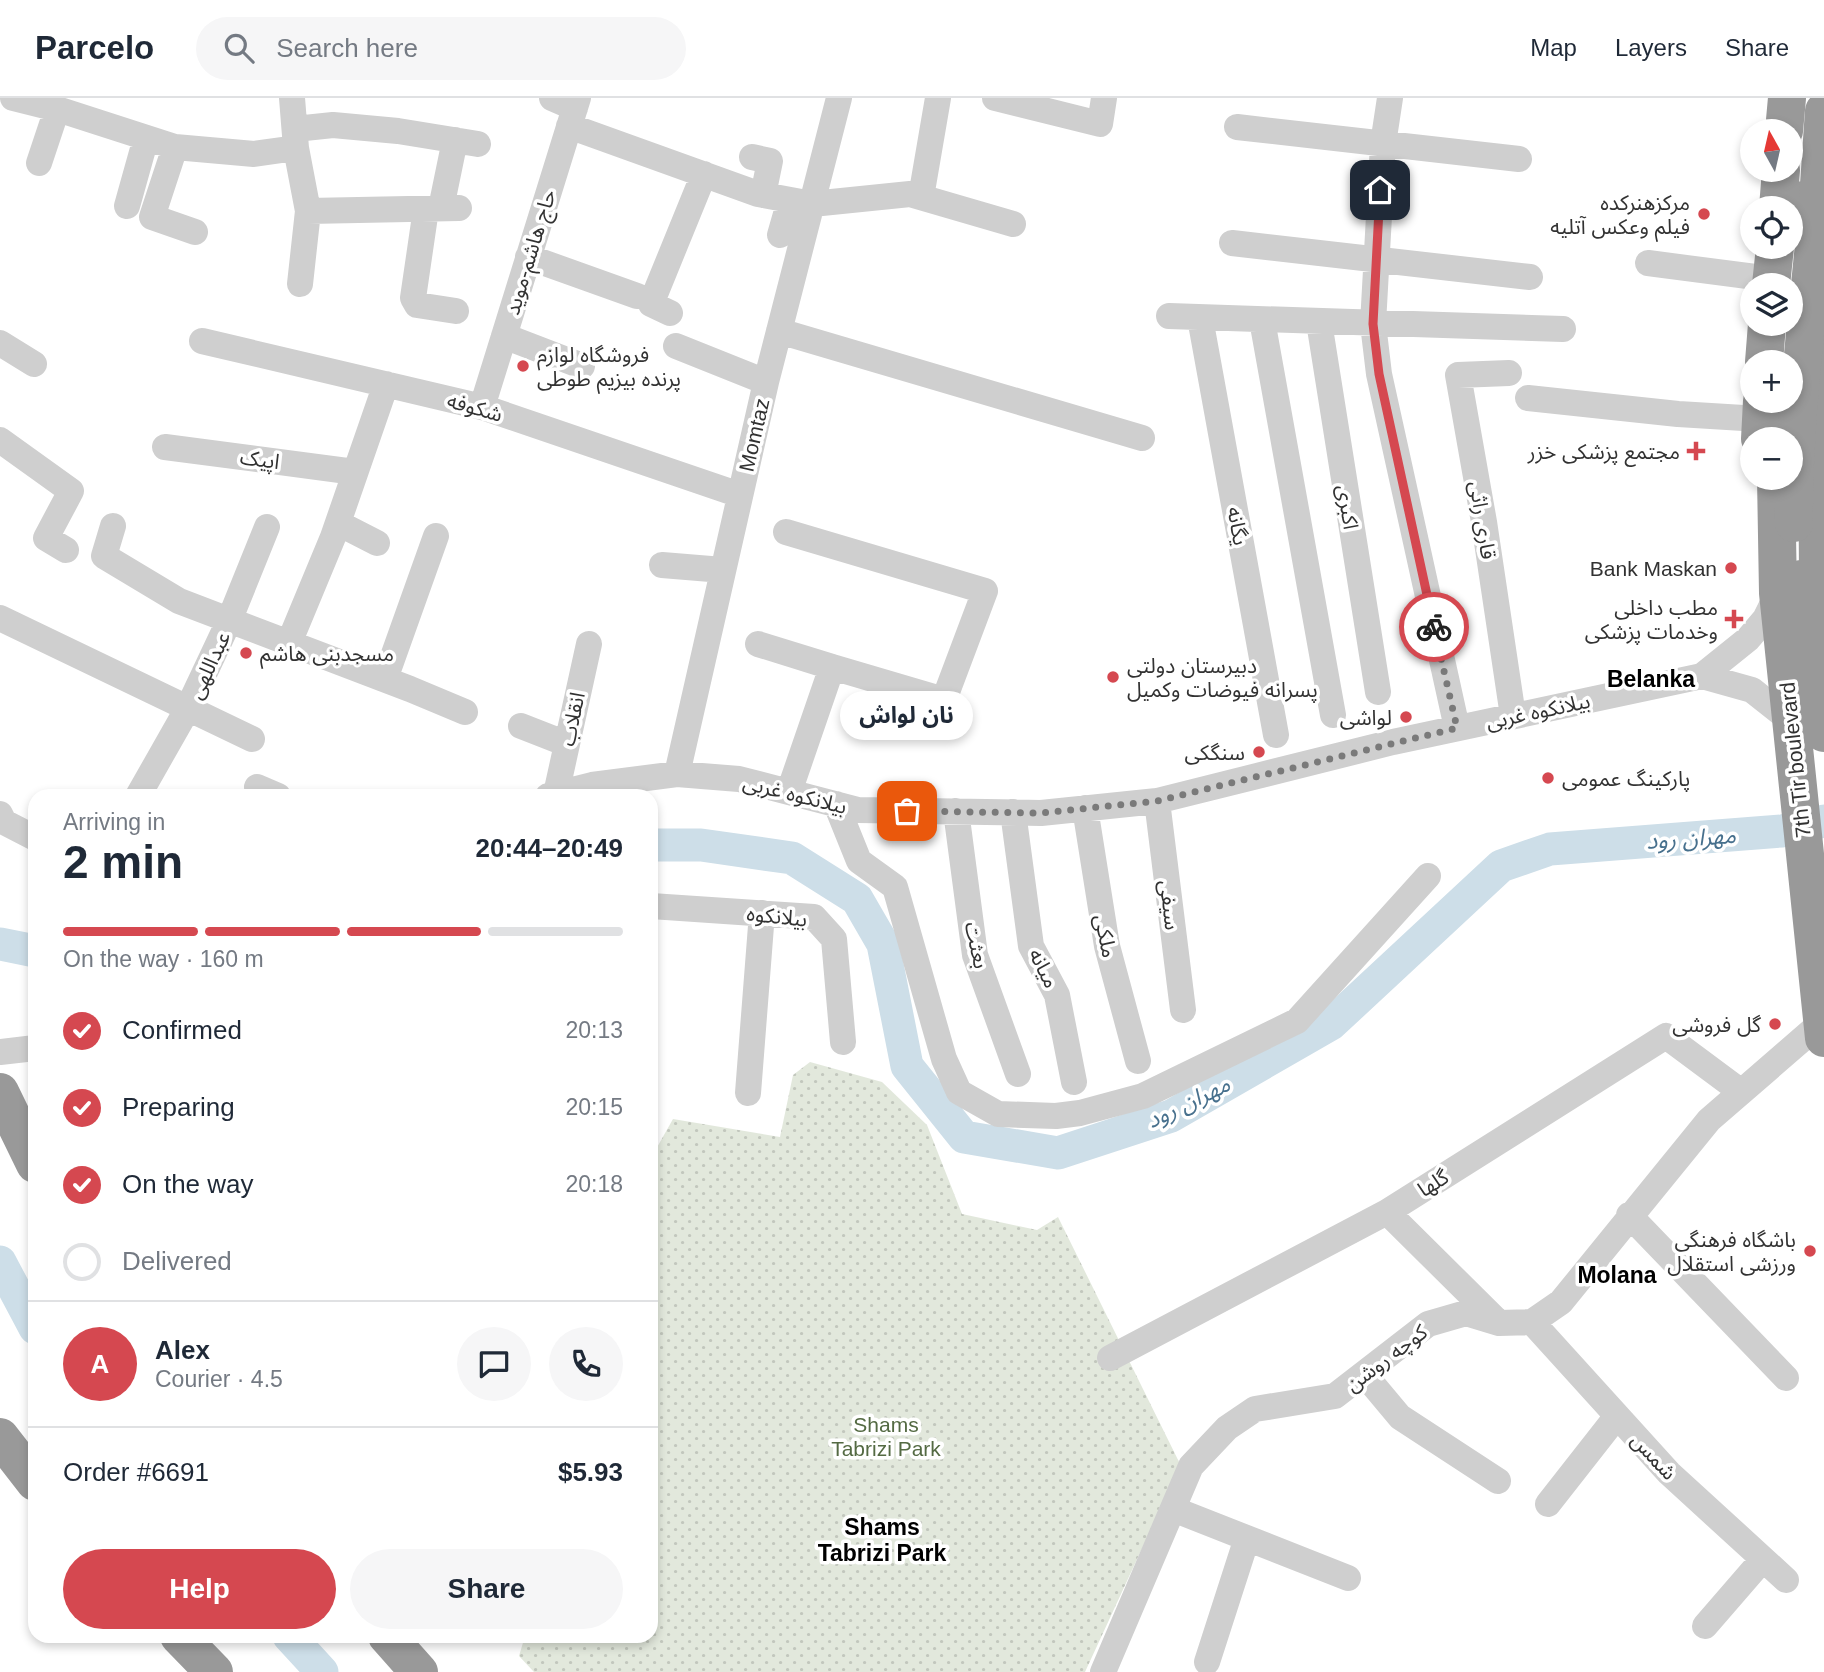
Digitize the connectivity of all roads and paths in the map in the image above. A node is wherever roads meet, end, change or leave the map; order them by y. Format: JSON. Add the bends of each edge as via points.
{"nodes":[{"id":1,"x":13,"y":98,"type":"edge"},
{"id":2,"x":292,"y":98,"type":"edge"},
{"id":3,"x":839,"y":98,"type":"edge"},
{"id":4,"x":938,"y":98,"type":"edge"},
{"id":5,"x":995,"y":98,"type":"edge"},
{"id":6,"x":1104,"y":98,"type":"edge"},
{"id":7,"x":1390,"y":98,"type":"edge"},
{"id":8,"x":1787,"y":98,"type":"edge"},
{"id":9,"x":1806,"y":98,"type":"edge"},
{"id":10,"x":568,"y":107,"type":"edge"},
{"id":11,"x":57,"y":109,"type":"junction"},
{"id":12,"x":95,"y":109,"type":"edge"},
{"id":13,"x":1824,"y":111,"type":"edge"},
{"id":14,"x":1785,"y":119,"type":"edge"},
{"id":15,"x":1237,"y":127,"type":"dead end"},
{"id":16,"x":146,"y":138,"type":"junction"},
{"id":17,"x":295,"y":138,"type":"junction"},
{"id":18,"x":1383,"y":144,"type":"junction"},
{"id":19,"x":176,"y":147,"type":"junction"},
{"id":20,"x":752,"y":157,"type":"dead end"},
{"id":21,"x":1519,"y":159,"type":"dead end"},
{"id":22,"x":39,"y":163,"type":"dead end"},
{"id":23,"x":704,"y":174,"type":"junction"},
{"id":24,"x":763,"y":195,"type":"junction"},
{"id":25,"x":921,"y":197,"type":"junction"},
{"id":26,"x":1803,"y":200,"type":"edge"},
{"id":27,"x":801,"y":202,"type":"junction"},
{"id":28,"x":127,"y":206,"type":"dead end"},
{"id":29,"x":1824,"y":207,"type":"edge"},
{"id":30,"x":442,"y":208,"type":"junction"},
{"id":31,"x":308,"y":211,"type":"junction"},
{"id":32,"x":1013,"y":224,"type":"dead end"},
{"id":33,"x":195,"y":232,"type":"dead end"},
{"id":34,"x":780,"y":235,"type":"dead end"},
{"id":35,"x":1232,"y":243,"type":"dead end"},
{"id":36,"x":528,"y":257,"type":"junction"},
{"id":37,"x":1375,"y":259,"type":"junction"},
{"id":38,"x":1648,"y":264,"type":"dead end"},
{"id":39,"x":1754,"y":273,"type":"edge"},
{"id":40,"x":1777,"y":273,"type":"edge"},
{"id":41,"x":1531,"y":277,"type":"dead end"},
{"id":42,"x":300,"y":284,"type":"dead end"},
{"id":43,"x":637,"y":296,"type":"dead end"},
{"id":44,"x":456,"y":311,"type":"dead end"},
{"id":45,"x":670,"y":313,"type":"dead end"},
{"id":46,"x":1169,"y":316,"type":"dead end"},
{"id":47,"x":1200,"y":318,"type":"junction"},
{"id":48,"x":1262,"y":320,"type":"junction"},
{"id":49,"x":1319,"y":322,"type":"junction"},
{"id":50,"x":1373,"y":324,"type":"junction"},
{"id":51,"x":1563,"y":329,"type":"dead end"},
{"id":52,"x":779,"y":331,"type":"junction"},
{"id":53,"x":504,"y":336,"type":"junction"},
{"id":54,"x":1824,"y":337,"type":"edge"},
{"id":55,"x":202,"y":341,"type":"dead end"},
{"id":56,"x":0,"y":343,"type":"edge"},
{"id":57,"x":676,"y":346,"type":"dead end"},
{"id":58,"x":34,"y":364,"type":"dead end"},
{"id":59,"x":582,"y":366,"type":"dead end"},
{"id":60,"x":1509,"y":373,"type":"dead end"},
{"id":61,"x":766,"y":382,"type":"junction"},
{"id":62,"x":386,"y":384,"type":"junction"},
{"id":63,"x":1528,"y":398,"type":"dead end"},
{"id":64,"x":482,"y":407,"type":"junction"},
{"id":65,"x":1768,"y":420,"type":"edge"},
{"id":66,"x":1142,"y":438,"type":"dead end"},
{"id":67,"x":0,"y":440,"type":"edge"},
{"id":68,"x":165,"y":447,"type":"dead end"},
{"id":69,"x":355,"y":472,"type":"junction"},
{"id":70,"x":1760,"y":490,"type":"edge"},
{"id":71,"x":1778,"y":490,"type":"edge"},
{"id":72,"x":740,"y":495,"type":"junction"},
{"id":73,"x":338,"y":523,"type":"junction"},
{"id":74,"x":1785,"y":523,"type":"junction"},
{"id":75,"x":113,"y":527,"type":"dead end"},
{"id":76,"x":267,"y":527,"type":"dead end"},
{"id":77,"x":786,"y":532,"type":"dead end"},
{"id":78,"x":436,"y":536,"type":"dead end"},
{"id":79,"x":377,"y":542,"type":"dead end"},
{"id":80,"x":66,"y":550,"type":"dead end"},
{"id":81,"x":662,"y":565,"type":"dead end"},
{"id":82,"x":723,"y":570,"type":"junction"},
{"id":83,"x":1788,"y":591,"type":"junction"},
{"id":84,"x":0,"y":618,"type":"edge"},
{"id":85,"x":229,"y":621,"type":"junction"},
{"id":86,"x":289,"y":643,"type":"junction"},
{"id":87,"x":589,"y":643,"type":"dead end"},
{"id":88,"x":758,"y":644,"type":"dead end"},
{"id":89,"x":832,"y":667,"type":"junction"},
{"id":90,"x":1702,"y":676,"type":"junction"},
{"id":91,"x":385,"y":679,"type":"junction"},
{"id":92,"x":1378,"y":692,"type":"dead end"},
{"id":93,"x":188,"y":708,"type":"junction"},
{"id":94,"x":465,"y":712,"type":"dead end"},
{"id":95,"x":1333,"y":715,"type":"dead end"},
{"id":96,"x":1513,"y":716,"type":"junction"},
{"id":97,"x":521,"y":726,"type":"dead end"},
{"id":98,"x":1807,"y":727,"type":"edge"},
{"id":99,"x":1457,"y":728,"type":"junction"},
{"id":100,"x":1276,"y":735,"type":"dead end"},
{"id":101,"x":252,"y":739,"type":"dead end"},
{"id":102,"x":567,"y":744,"type":"junction"},
{"id":103,"x":677,"y":774,"type":"junction"},
{"id":104,"x":142,"y":789,"type":"edge"},
{"id":105,"x":554,"y":789,"type":"edge"},
{"id":106,"x":576,"y":789,"type":"edge"},
{"id":107,"x":789,"y":792,"type":"junction"},
{"id":108,"x":1157,"y":801,"type":"junction"},
{"id":109,"x":836,"y":804,"type":"junction"},
{"id":110,"x":1085,"y":808,"type":"junction"},
{"id":111,"x":956,"y":811,"type":"junction"},
{"id":112,"x":1013,"y":812,"type":"junction"},
{"id":113,"x":1,"y":820,"type":"edge"},
{"id":114,"x":28,"y":834,"type":"edge"},
{"id":115,"x":1427,"y":876,"type":"dead end"},
{"id":116,"x":658,"y":906,"type":"edge"},
{"id":117,"x":762,"y":913,"type":"junction"},
{"id":118,"x":1183,"y":1010,"type":"dead end"},
{"id":119,"x":1823,"y":1030,"type":"edge"},
{"id":120,"x":843,"y":1042,"type":"dead end"},
{"id":121,"x":28,"y":1049,"type":"edge"},
{"id":122,"x":0,"y":1052,"type":"edge"},
{"id":123,"x":1138,"y":1061,"type":"dead end"},
{"id":124,"x":1018,"y":1074,"type":"dead end"},
{"id":125,"x":1074,"y":1082,"type":"dead end"},
{"id":126,"x":1740,"y":1091,"type":"junction"},
{"id":127,"x":0,"y":1092,"type":"edge"},
{"id":128,"x":748,"y":1093,"type":"dead end"},
{"id":129,"x":28,"y":1150,"type":"edge"},
{"id":130,"x":1387,"y":1212,"type":"junction"},
{"id":131,"x":1629,"y":1215,"type":"junction"},
{"id":132,"x":1532,"y":1322,"type":"junction"},
{"id":133,"x":1499,"y":1323,"type":"junction"},
{"id":134,"x":1110,"y":1358,"type":"dead end"},
{"id":135,"x":1364,"y":1374,"type":"junction"},
{"id":136,"x":1786,"y":1378,"type":"dead end"},
{"id":137,"x":1617,"y":1416,"type":"junction"},
{"id":138,"x":0,"y":1437,"type":"edge"},
{"id":139,"x":28,"y":1473,"type":"edge"},
{"id":140,"x":1499,"y":1481,"type":"dead end"},
{"id":141,"x":1549,"y":1504,"type":"dead end"},
{"id":142,"x":1173,"y":1509,"type":"junction"},
{"id":143,"x":1247,"y":1538,"type":"junction"},
{"id":144,"x":1763,"y":1559,"type":"junction"},
{"id":145,"x":1348,"y":1578,"type":"dead end"},
{"id":146,"x":1786,"y":1580,"type":"dead end"},
{"id":147,"x":1705,"y":1626,"type":"dead end"},
{"id":148,"x":186,"y":1643,"type":"edge"},
{"id":149,"x":1207,"y":1662,"type":"dead end"},
{"id":150,"x":214,"y":1672,"type":"edge"},
{"id":151,"x":1103,"y":1672,"type":"edge"}],
"edges":[{"from":1,"to":11,"type":"street"},
{"from":2,"to":17,"type":"street"},
{"from":3,"to":27,"type":"street","name":"Momtaz"},
{"from":4,"to":25,"type":"street"},
{"from":5,"to":6,"type":"street","via":[[1100,124]]},
{"from":7,"to":18,"type":"street"},
{"from":8,"to":14,"type":"highway"},
{"from":9,"to":40,"type":"highway"},
{"from":10,"to":23,"type":"street"},
{"from":10,"to":36,"type":"street","name":"حاج هاشم-موید"},
{"from":11,"to":12,"type":"street"},
{"from":11,"to":22,"type":"street"},
{"from":12,"to":16,"type":"street"},
{"from":13,"to":74,"type":"highway","bridge":true},
{"from":15,"to":18,"type":"street"},
{"from":16,"to":19,"type":"street"},
{"from":16,"to":28,"type":"street"},
{"from":17,"to":19,"type":"street","via":[[254,154]]},
{"from":17,"to":30,"type":"street","via":[[333,125],[466,142]]},
{"from":17,"to":31,"type":"street"},
{"from":18,"to":21,"type":"street"},
{"from":18,"to":37,"type":"street"},
{"from":19,"to":33,"type":"street","via":[[152,217]]},
{"from":20,"to":24,"type":"street","via":[[770,161]]},
{"from":23,"to":24,"type":"street"},
{"from":23,"to":45,"type":"street","via":[[651,304]]},
{"from":24,"to":27,"type":"street"},
{"from":25,"to":27,"type":"street"},
{"from":25,"to":32,"type":"street"},
{"from":26,"to":29,"type":"highway"},
{"from":27,"to":34,"type":"street"},
{"from":27,"to":52,"type":"street","name":"Momtaz"},
{"from":30,"to":31,"type":"street"},
{"from":30,"to":44,"type":"street","via":[[413,298],[417,305]]},
{"from":31,"to":42,"type":"street"},
{"from":35,"to":37,"type":"street"},
{"from":36,"to":43,"type":"street"},
{"from":36,"to":53,"type":"street","name":"حاج هاشم-موید"},
{"from":37,"to":41,"type":"street"},
{"from":37,"to":50,"type":"street"},
{"from":38,"to":39,"type":"street"},
{"from":46,"to":47,"type":"street"},
{"from":47,"to":48,"type":"street"},
{"from":47,"to":100,"type":"street","name":"یگانه"},
{"from":48,"to":49,"type":"street"},
{"from":48,"to":95,"type":"street"},
{"from":49,"to":50,"type":"street"},
{"from":49,"to":92,"type":"street","name":"اکبری"},
{"from":50,"to":51,"type":"street"},
{"from":50,"to":99,"type":"street","via":[[1379,374]]},
{"from":52,"to":61,"type":"street","name":"Momtaz"},
{"from":52,"to":66,"type":"street"},
{"from":53,"to":59,"type":"street"},
{"from":53,"to":64,"type":"street","name":"حاج هاشم-موید"},
{"from":54,"to":83,"type":"highway","via":[[1817,426],[1818,576]]},
{"from":55,"to":62,"type":"street","name":"شکوفه"},
{"from":56,"to":58,"type":"street"},
{"from":57,"to":61,"type":"street"},
{"from":60,"to":96,"type":"street","name":"قاری راثی","via":[[1458,375]]},
{"from":61,"to":72,"type":"street","name":"Momtaz"},
{"from":62,"to":64,"type":"street","name":"شکوفه"},
{"from":62,"to":69,"type":"street"},
{"from":63,"to":65,"type":"street"},
{"from":64,"to":72,"type":"street","name":"شکوفه"},
{"from":67,"to":80,"type":"street","via":[[71,491],[46,538]]},
{"from":68,"to":69,"type":"street","name":"اپیک"},
{"from":69,"to":73,"type":"street"},
{"from":70,"to":83,"type":"highway","via":[[1763,537]]},
{"from":71,"to":74,"type":"highway"},
{"from":72,"to":82,"type":"street","name":"Momtaz"},
{"from":73,"to":79,"type":"street"},
{"from":73,"to":86,"type":"street"},
{"from":74,"to":83,"type":"highway","name":"7th Tir boulevard","via":[[1799,571]]},
{"from":75,"to":85,"type":"street","via":[[104,556],[179,601]]},
{"from":76,"to":85,"type":"street","name":"عبداللهی"},
{"from":77,"to":89,"type":"street","via":[[985,591],[944,700]]},
{"from":78,"to":91,"type":"street"},
{"from":81,"to":82,"type":"street"},
{"from":82,"to":103,"type":"street","name":"Momtaz"},
{"from":83,"to":90,"type":"street","name":"بیلانکوه غربی","via":[[1748,639]]},
{"from":83,"to":98,"type":"highway","name":"7th Tir boulevard"},
{"from":84,"to":93,"type":"street"},
{"from":85,"to":86,"type":"street"},
{"from":85,"to":93,"type":"street","name":"عبداللهی"},
{"from":86,"to":91,"type":"street"},
{"from":87,"to":102,"type":"street","name":"انقلاب"},
{"from":88,"to":89,"type":"street"},
{"from":89,"to":107,"type":"street"},
{"from":90,"to":96,"type":"street","name":"بیلانکوه غربی"},
{"from":90,"to":98,"type":"street","name":"بیلانکوه غربی","via":[[1752,690]]},
{"from":91,"to":94,"type":"street"},
{"from":93,"to":101,"type":"street"},
{"from":93,"to":104,"type":"street","name":"عبداللهی"},
{"from":96,"to":99,"type":"street","name":"بیلانکوه غربی"},
{"from":97,"to":102,"type":"street"},
{"from":98,"to":119,"type":"highway","name":"7th Tir boulevard","via":[[1797,779]]},
{"from":99,"to":108,"type":"street","name":"بیلانکوه غربی"},
{"from":102,"to":105,"type":"street","name":"انقلاب"},
{"from":103,"to":106,"type":"street","name":"بیلانکوه غربی"},
{"from":103,"to":107,"type":"street","name":"بیلانکوه غربی","via":[[739,779]]},
{"from":107,"to":109,"type":"street","name":"بیلانکوه غربی"},
{"from":108,"to":110,"type":"street","name":"بیلانکوه غربی"},
{"from":108,"to":118,"type":"street","name":"سیفی"},
{"from":109,"to":111,"type":"street","name":"بیلانکوه غربی","via":[[858,810]]},
{"from":109,"to":115,"type":"street","via":[[859,861],[895,887],[944,1059],[959,1091],[998,1114],[1056,1116],[1143,1096],[1297,1021]]},
{"from":110,"to":112,"type":"street","name":"بیلانکوه غربی"},
{"from":110,"to":123,"type":"street","name":"ملکی","via":[[1107,946]]},
{"from":111,"to":112,"type":"street","name":"بیلانکوه غربی"},
{"from":111,"to":124,"type":"street","name":"بعثت","via":[[975,955]]},
{"from":112,"to":125,"type":"street","name":"میانه","via":[[1031,946],[1057,995]]},
{"from":113,"to":114,"type":"street"},
{"from":116,"to":117,"type":"street","name":"بیلانکوه"},
{"from":117,"to":120,"type":"street","name":"بیلانکوه","via":[[814,917],[834,939]]},
{"from":117,"to":128,"type":"street"},
{"from":119,"to":126,"type":"street"},
{"from":121,"to":122,"type":"street"},
{"from":126,"to":130,"type":"street","name":"گلها","via":[[1666,1036]]},
{"from":126,"to":131,"type":"street","via":[[1709,1120]]},
{"from":127,"to":129,"type":"highway"},
{"from":130,"to":133,"type":"street"},
{"from":130,"to":134,"type":"street","name":"گلها"},
{"from":131,"to":132,"type":"street","via":[[1561,1303]]},
{"from":131,"to":136,"type":"street"},
{"from":132,"to":133,"type":"street","name":"کوچه روشن"},
{"from":132,"to":137,"type":"street","name":"شمس"},
{"from":133,"to":135,"type":"street","name":"کوچه روشن","via":[[1466,1313],[1428,1324]]},
{"from":135,"to":140,"type":"street","via":[[1400,1417]]},
{"from":135,"to":142,"type":"street","name":"کوچه روشن","via":[[1335,1396],[1255,1409],[1227,1427],[1191,1466]]},
{"from":137,"to":141,"type":"street"},
{"from":137,"to":144,"type":"street","name":"شمس","via":[[1669,1473]]},
{"from":138,"to":139,"type":"highway"},
{"from":142,"to":143,"type":"street"},
{"from":142,"to":151,"type":"street","name":"کوچه روشن"},
{"from":143,"to":145,"type":"street"},
{"from":143,"to":149,"type":"street"},
{"from":144,"to":146,"type":"street","name":"شمس"},
{"from":144,"to":147,"type":"street"},
{"from":148,"to":150,"type":"highway"}]}
